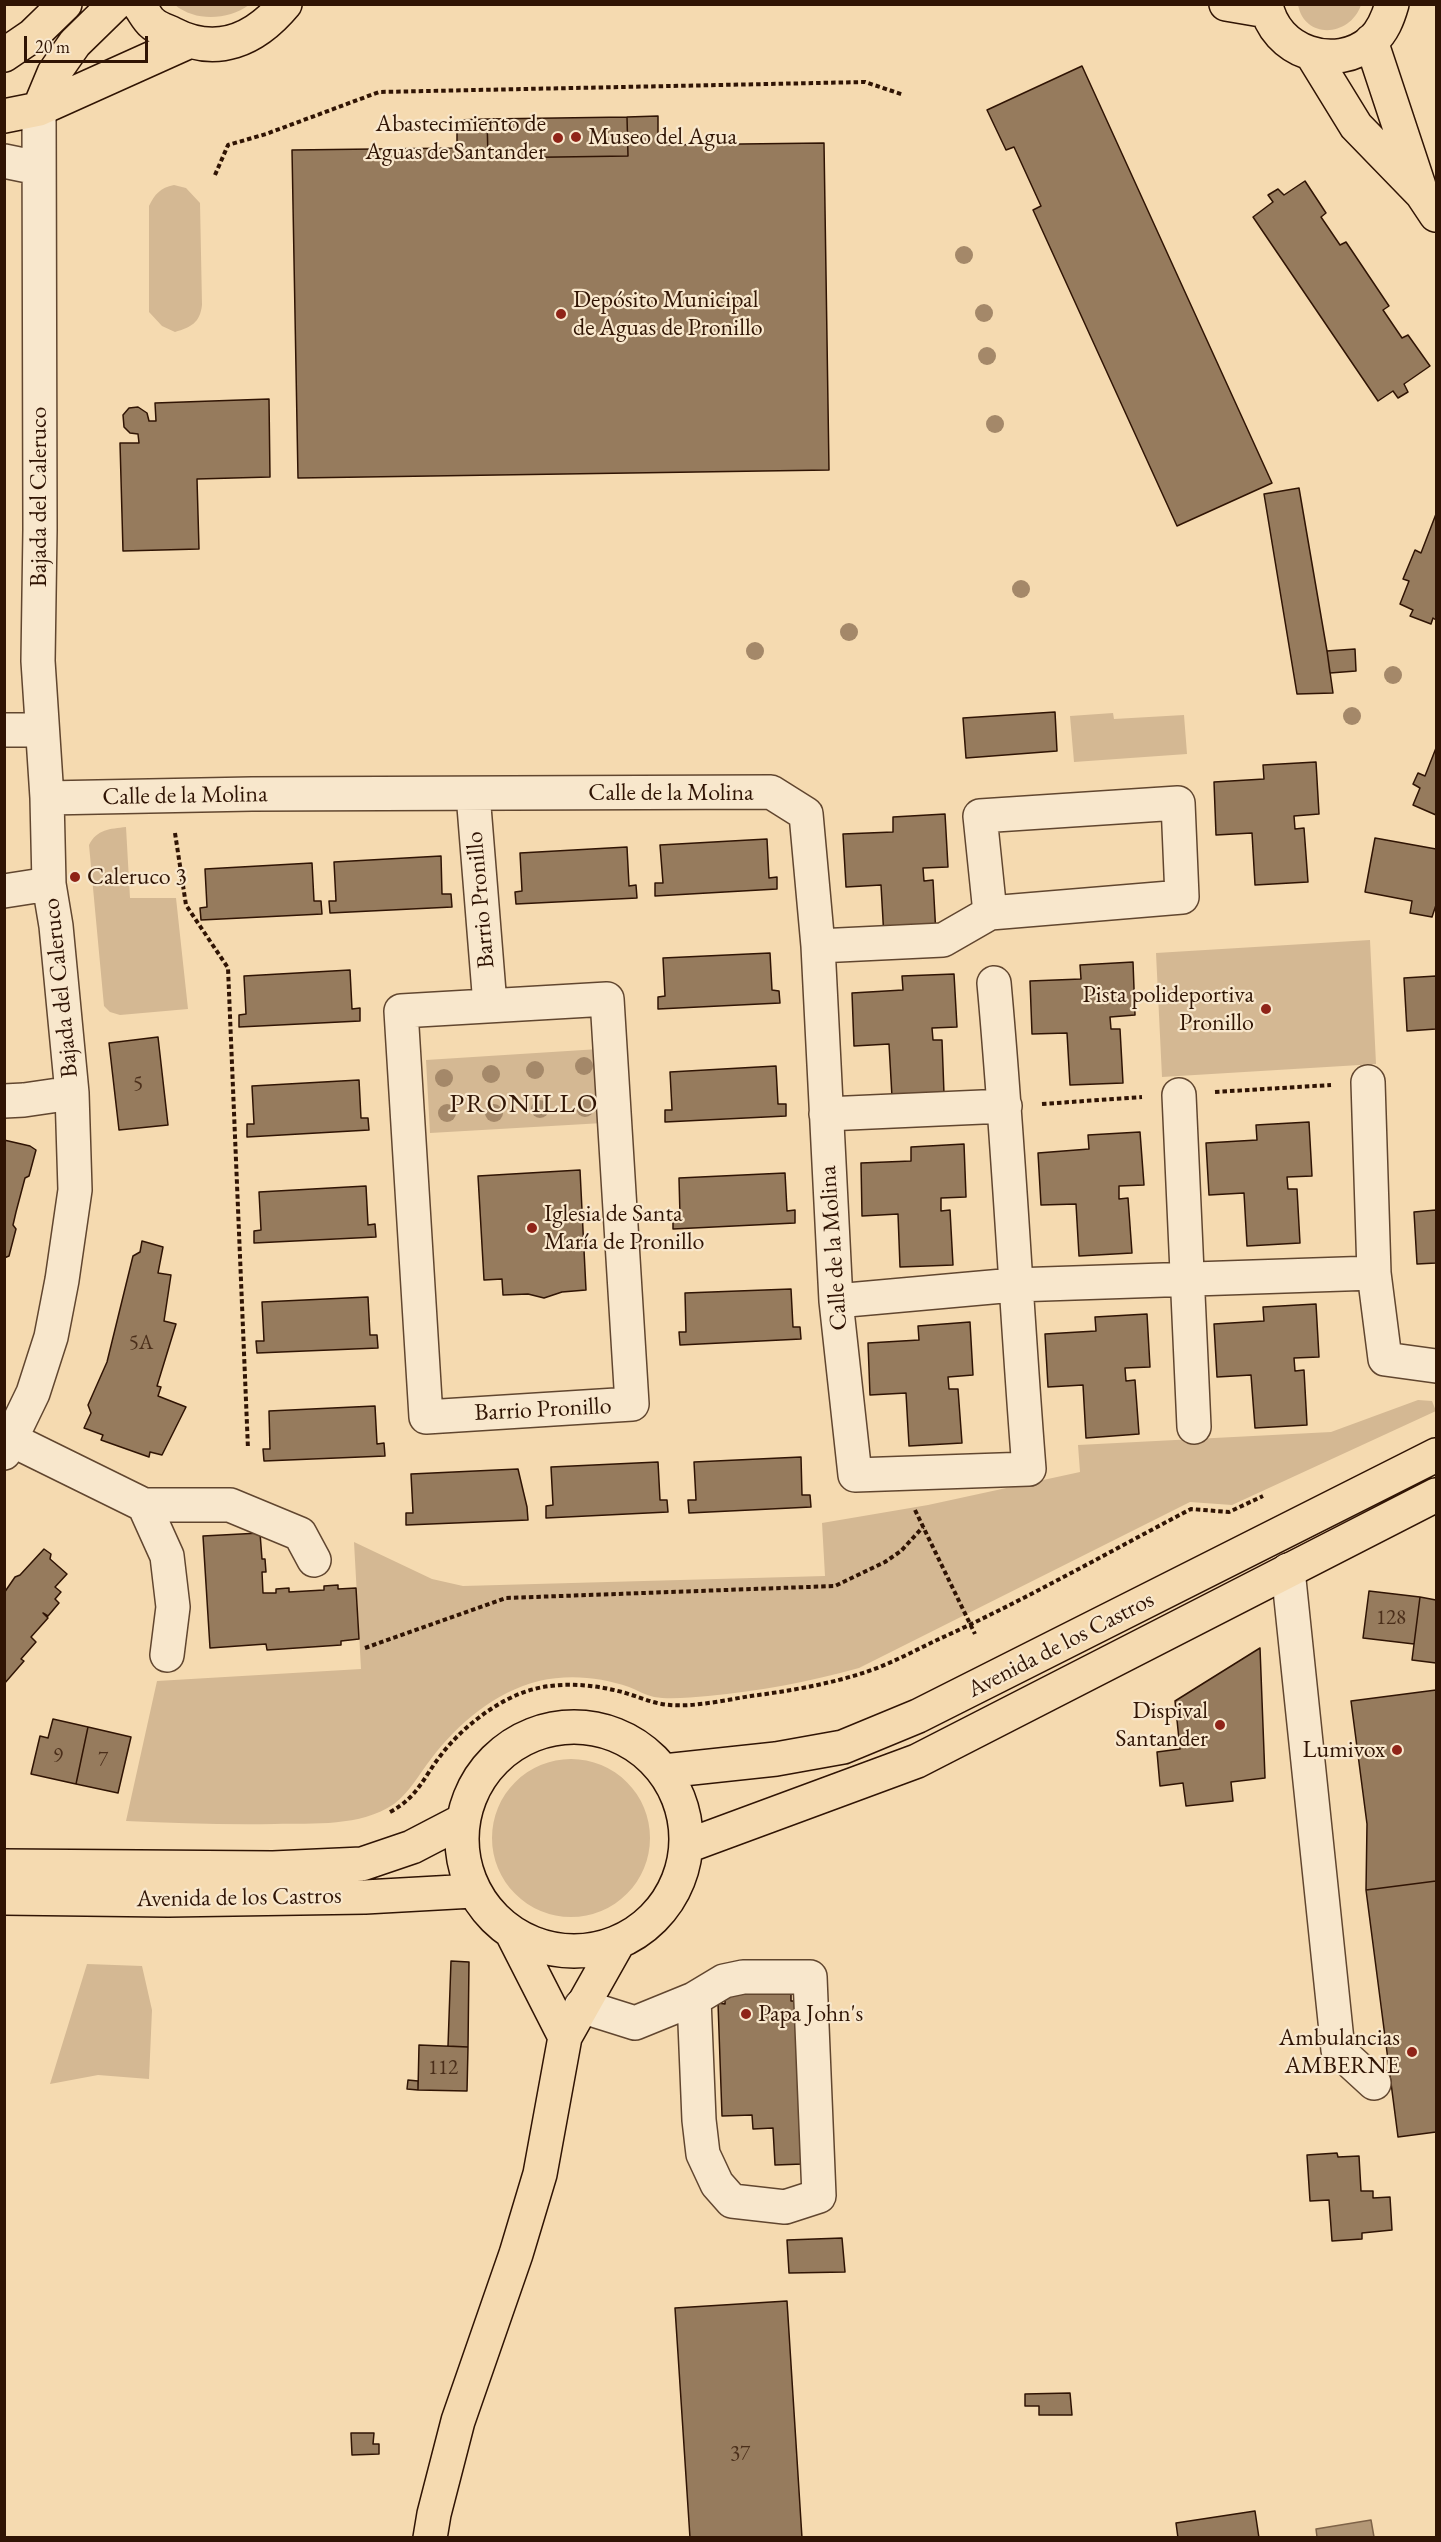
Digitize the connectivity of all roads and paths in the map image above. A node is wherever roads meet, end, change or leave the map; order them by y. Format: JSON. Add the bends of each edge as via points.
{"nodes":[{"id":1,"x":65,"y":4,"type":"edge"},
{"id":2,"x":115,"y":4,"type":"edge"},
{"id":3,"x":138,"y":4,"type":"edge"},
{"id":4,"x":285,"y":4,"type":"edge"},
{"id":5,"x":1226,"y":4,"type":"edge"},
{"id":6,"x":1392,"y":4,"type":"edge"},
{"id":7,"x":1267,"y":8,"type":"edge"},
{"id":8,"x":1371,"y":41,"type":"junction"},
{"id":9,"x":189,"y":42,"type":"junction"},
{"id":10,"x":4,"y":55,"type":"edge"},
{"id":11,"x":1313,"y":56,"type":"junction"},
{"id":12,"x":904,"y":95,"type":"dead end"},
{"id":13,"x":39,"y":109,"type":"junction"},
{"id":14,"x":4,"y":116,"type":"edge"},
{"id":15,"x":4,"y":162,"type":"edge"},
{"id":16,"x":38,"y":168,"type":"junction"},
{"id":17,"x":215,"y":175,"type":"dead end"},
{"id":18,"x":1429,"y":204,"type":"edge"},
{"id":19,"x":42,"y":729,"type":"junction"},
{"id":20,"x":4,"y":730,"type":"edge"},
{"id":21,"x":473,"y":794,"type":"junction"},
{"id":22,"x":169,"y":796,"type":"junction"},
{"id":23,"x":47,"y":798,"type":"junction"},
{"id":24,"x":49,"y":884,"type":"junction"},
{"id":25,"x":4,"y":891,"type":"edge"},
{"id":26,"x":990,"y":913,"type":"junction"},
{"id":27,"x":818,"y":946,"type":"junction"},
{"id":28,"x":994,"y":983,"type":"dead end"},
{"id":29,"x":490,"y":1005,"type":"junction"},
{"id":30,"x":1368,"y":1082,"type":"dead end"},
{"id":31,"x":72,"y":1093,"type":"junction"},
{"id":32,"x":1179,"y":1095,"type":"dead end"},
{"id":33,"x":4,"y":1101,"type":"edge"},
{"id":34,"x":1005,"y":1106,"type":"junction"},
{"id":35,"x":826,"y":1114,"type":"junction"},
{"id":36,"x":1374,"y":1273,"type":"junction"},
{"id":37,"x":1188,"y":1280,"type":"junction"},
{"id":38,"x":1014,"y":1286,"type":"junction"},
{"id":39,"x":836,"y":1301,"type":"junction"},
{"id":40,"x":1437,"y":1366,"type":"edge"},
{"id":41,"x":1194,"y":1427,"type":"dead end"},
{"id":42,"x":8,"y":1447,"type":"edge"},
{"id":43,"x":248,"y":1449,"type":"dead end"},
{"id":44,"x":1437,"y":1455,"type":"edge"},
{"id":45,"x":899,"y":1473,"type":"junction"},
{"id":46,"x":1271,"y":1492,"type":"dead end"},
{"id":47,"x":1437,"y":1495,"type":"edge"},
{"id":48,"x":144,"y":1505,"type":"junction"},
{"id":49,"x":923,"y":1527,"type":"junction"},
{"id":50,"x":315,"y":1560,"type":"dead end"},
{"id":51,"x":1288,"y":1570,"type":"junction"},
{"id":52,"x":970,"y":1625,"type":"junction"},
{"id":53,"x":975,"y":1634,"type":"dead end"},
{"id":54,"x":365,"y":1648,"type":"dead end"},
{"id":55,"x":167,"y":1655,"type":"dead end"},
{"id":56,"x":664,"y":1771,"type":"junction"},
{"id":57,"x":383,"y":1815,"type":"dead end"},
{"id":58,"x":462,"y":1821,"type":"junction"},
{"id":59,"x":687,"y":1846,"type":"junction"},
{"id":60,"x":4,"y":1866,"type":"edge"},
{"id":61,"x":473,"y":1891,"type":"junction"},
{"id":62,"x":4,"y":1898,"type":"edge"},
{"id":63,"x":513,"y":1935,"type":"junction"},
{"id":64,"x":618,"y":1943,"type":"junction"},
{"id":65,"x":694,"y":1998,"type":"junction"},
{"id":66,"x":581,"y":2006,"type":"junction"},
{"id":67,"x":565,"y":2037,"type":"junction"},
{"id":68,"x":1374,"y":2084,"type":"dead end"},
{"id":69,"x":430,"y":2538,"type":"edge"}],
"edges":[{"from":1,"to":10,"type":"main road","via":[[32,36]]},
{"from":2,"to":13,"type":"main road","via":[[75,43],[54,73]]},
{"from":3,"to":9,"type":"main road","via":[[153,24]]},
{"from":4,"to":9,"type":"main road","via":[[269,23],[245,38],[217,45]]},
{"from":5,"to":7,"type":"main road"},
{"from":6,"to":8,"type":"main road","via":[[1388,18]]},
{"from":7,"to":11,"type":"main road","via":[[1277,31]]},
{"from":8,"to":11,"type":"main road","via":[[1344,56]]},
{"from":8,"to":18,"type":"main road"},
{"from":9,"to":13,"type":"main road"},
{"from":11,"to":18,"type":"main road","via":[[1356,126]]},
{"from":12,"to":17,"type":"path","via":[[865,82],[379,92],[228,145]]},
{"from":13,"to":14,"type":"main road"},
{"from":13,"to":16,"type":"street","name":"Bajada del Caleruco"},
{"from":15,"to":16,"type":"street"},
{"from":16,"to":19,"type":"street","name":"Bajada del Caleruco","via":[[38,661]]},
{"from":19,"to":20,"type":"street"},
{"from":19,"to":23,"type":"street","name":"Bajada del Caleruco"},
{"from":21,"to":22,"type":"street","name":"Calle de la Molina"},
{"from":21,"to":27,"type":"street","name":"Calle de la Molina","via":[[771,792],[806,814]]},
{"from":21,"to":29,"type":"street","name":"Barrio Pronillo"},
{"from":22,"to":23,"type":"street","name":"Calle de la Molina"},
{"from":22,"to":43,"type":"path","via":[[186,905],[228,968]]},
{"from":23,"to":24,"type":"street","name":"Bajada del Caleruco"},
{"from":24,"to":25,"type":"street","name":"Bajada del Caleruco"},
{"from":24,"to":31,"type":"street","name":"Bajada del Caleruco"},
{"from":26,"to":26,"type":"street","via":[[1182,897],[1178,803],[980,816]]},
{"from":26,"to":27,"type":"street","via":[[943,940]]},
{"from":27,"to":35,"type":"street","name":"Calle de la Molina"},
{"from":28,"to":34,"type":"street"},
{"from":29,"to":29,"type":"street","name":"Barrio Pronillo","via":[[401,1011],[426,1417],[632,1404],[607,999]]},
{"from":30,"to":36,"type":"street"},
{"from":31,"to":33,"type":"street","name":"Bajada del Caleruco"},
{"from":31,"to":42,"type":"street","name":"Bajada del Caleruco","via":[[75,1190],[62,1280],[51,1336],[33,1393]]},
{"from":32,"to":37,"type":"street"},
{"from":34,"to":35,"type":"street"},
{"from":34,"to":38,"type":"street"},
{"from":35,"to":39,"type":"street","name":"Calle de la Molina"},
{"from":36,"to":37,"type":"street"},
{"from":36,"to":40,"type":"street","via":[[1385,1359]]},
{"from":37,"to":38,"type":"street"},
{"from":37,"to":41,"type":"street"},
{"from":38,"to":39,"type":"street"},
{"from":38,"to":45,"type":"street","via":[[1029,1469]]},
{"from":39,"to":45,"type":"street","name":"Calle de la Molina","via":[[855,1475]]},
{"from":42,"to":48,"type":"street","name":"Bajada del Caleruco"},
{"from":44,"to":56,"type":"main road","name":"Avenida de los Castros","via":[[918,1716],[843,1747]]},
{"from":45,"to":49,"type":"path"},
{"from":46,"to":52,"type":"path","via":[[1229,1512],[1191,1509]]},
{"from":47,"to":51,"type":"main road","name":"Avenida de los Castros"},
{"from":48,"to":50,"type":"street","name":"Bajada del Caleruco","via":[[230,1505],[300,1534]]},
{"from":48,"to":55,"type":"street","via":[[167,1556],[173,1607]]},
{"from":49,"to":52,"type":"path"},
{"from":49,"to":54,"type":"path","via":[[885,1562],[835,1586],[506,1598]]},
{"from":51,"to":59,"type":"main road","name":"Avenida de los Castros","via":[[917,1761]]},
{"from":51,"to":68,"type":"street","via":[[1338,2050]]},
{"from":52,"to":53,"type":"path"},
{"from":52,"to":57,"type":"path","via":[[868,1672],[752,1696],[669,1705],[594,1686],[542,1687],[519,1694],[469,1726],[441,1755],[420,1788],[401,1806]]},
{"from":56,"to":58,"type":"main road","via":[[641,1748],[611,1732],[579,1726],[546,1729],[516,1742],[490,1762],[472,1790]]},
{"from":56,"to":59,"type":"main road","via":[[682,1806]]},
{"from":58,"to":60,"type":"main road","name":"Avenida de los Castros","via":[[412,1847],[362,1864],[273,1868]]},
{"from":58,"to":61,"type":"main road","via":[[462,1857]]},
{"from":59,"to":64,"type":"main road","via":[[681,1877],[667,1904],[645,1927]]},
{"from":61,"to":62,"type":"main road","name":"Avenida de los Castros","via":[[168,1900]]},
{"from":61,"to":63,"type":"main road","via":[[491,1916]]},
{"from":63,"to":64,"type":"main road","via":[[547,1949],[583,1952]]},
{"from":63,"to":67,"type":"main road"},
{"from":64,"to":66,"type":"main road"},
{"from":65,"to":65,"type":"street","via":[[724,1981],[743,1977],[810,1977],[819,2196],[785,2207],[732,2201],[717,2184],[703,2154],[700,2131]]},
{"from":65,"to":66,"type":"street","via":[[635,2023]]},
{"from":66,"to":67,"type":"main road"},
{"from":67,"to":69,"type":"main road","via":[[540,2174],[458,2421]]}]}
